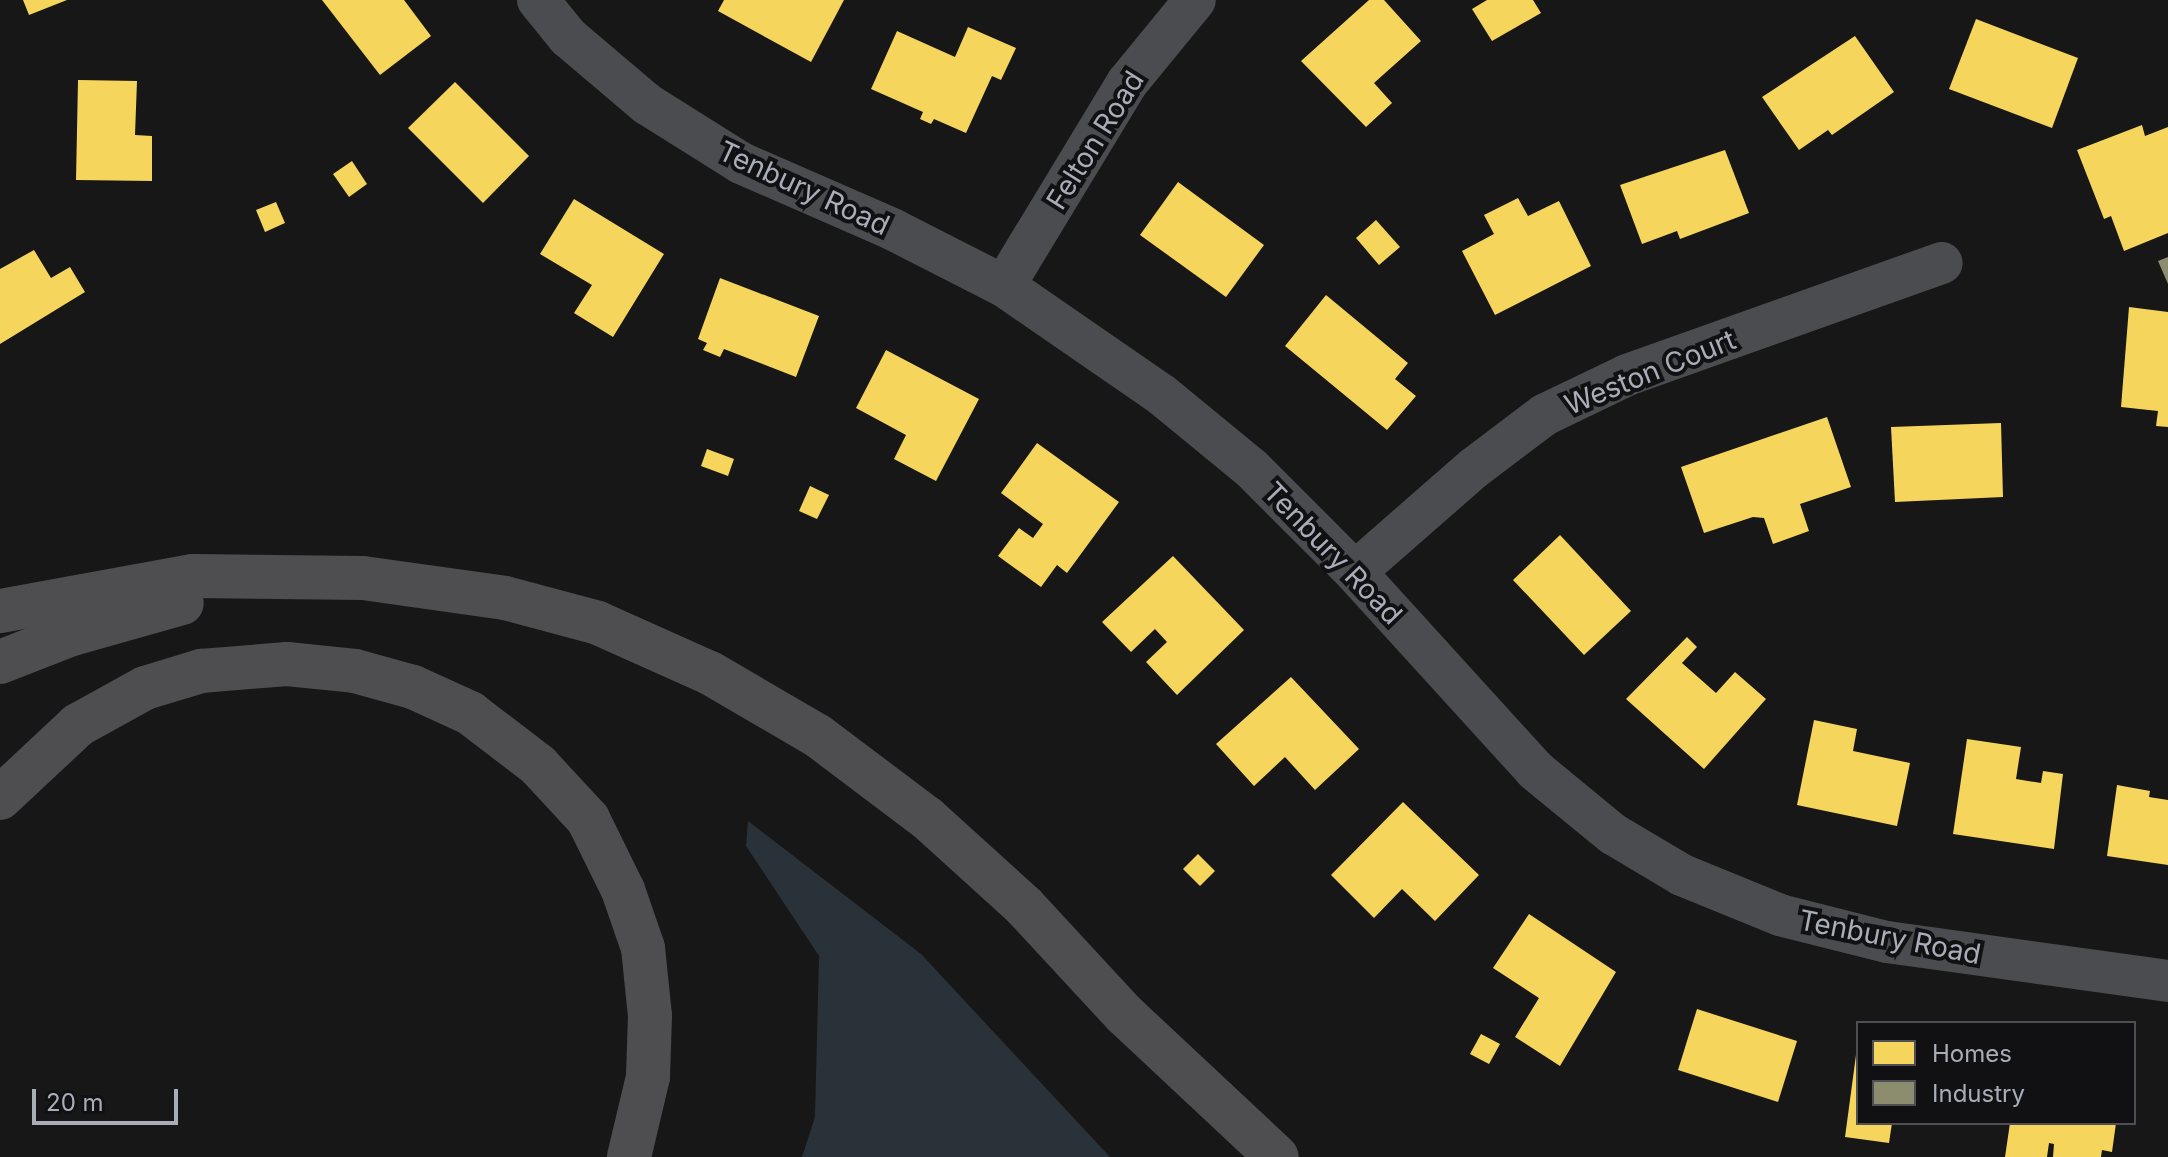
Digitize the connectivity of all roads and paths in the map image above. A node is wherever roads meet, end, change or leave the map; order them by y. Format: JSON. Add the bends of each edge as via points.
{"nodes":[{"id":1,"x":538,"y":0,"type":"edge"},
{"id":2,"x":1195,"y":0,"type":"edge"},
{"id":3,"x":1942,"y":263,"type":"dead end"},
{"id":4,"x":1004,"y":286,"type":"junction"},
{"id":5,"x":1355,"y":572,"type":"junction"},
{"id":6,"x":363,"y":578,"type":"junction"},
{"id":7,"x":0,"y":611,"type":"edge"},
{"id":8,"x":0,"y":662,"type":"edge"},
{"id":9,"x":0,"y":798,"type":"edge"},
{"id":10,"x":2168,"y":981,"type":"edge"},
{"id":11,"x":629,"y":1157,"type":"edge"},
{"id":12,"x":1277,"y":1157,"type":"edge"}],
"edges":[{"from":1,"to":4,"type":"street","name":"Tenbury Road","via":[[568,37],[647,104],[741,163],[892,229]]},
{"from":2,"to":4,"type":"street","name":"Felton Road","via":[[1127,83]]},
{"from":3,"to":5,"type":"street","name":"Weston Court","via":[[1627,375],[1544,415]]},
{"from":4,"to":5,"type":"street","name":"Tenbury Road","via":[[1162,395],[1252,469]]},
{"from":5,"to":10,"type":"street","name":"Tenbury Road","via":[[1535,770],[1613,834],[1682,875],[1780,915],[1887,942]]},
{"from":6,"to":7,"type":"highway","via":[[193,576]]},
{"from":6,"to":8,"type":"highway","via":[[196,599],[72,634]]},
{"from":6,"to":12,"type":"highway","via":[[505,598],[598,623],[710,673],[818,736],[927,818],[1024,906],[1124,1014]]},
{"from":9,"to":11,"type":"highway","via":[[78,725],[145,688],[201,671],[287,664],[355,671],[413,687],[470,713],[538,765],[588,819],[623,890],[643,948],[650,1016],[648,1077]]}]}
